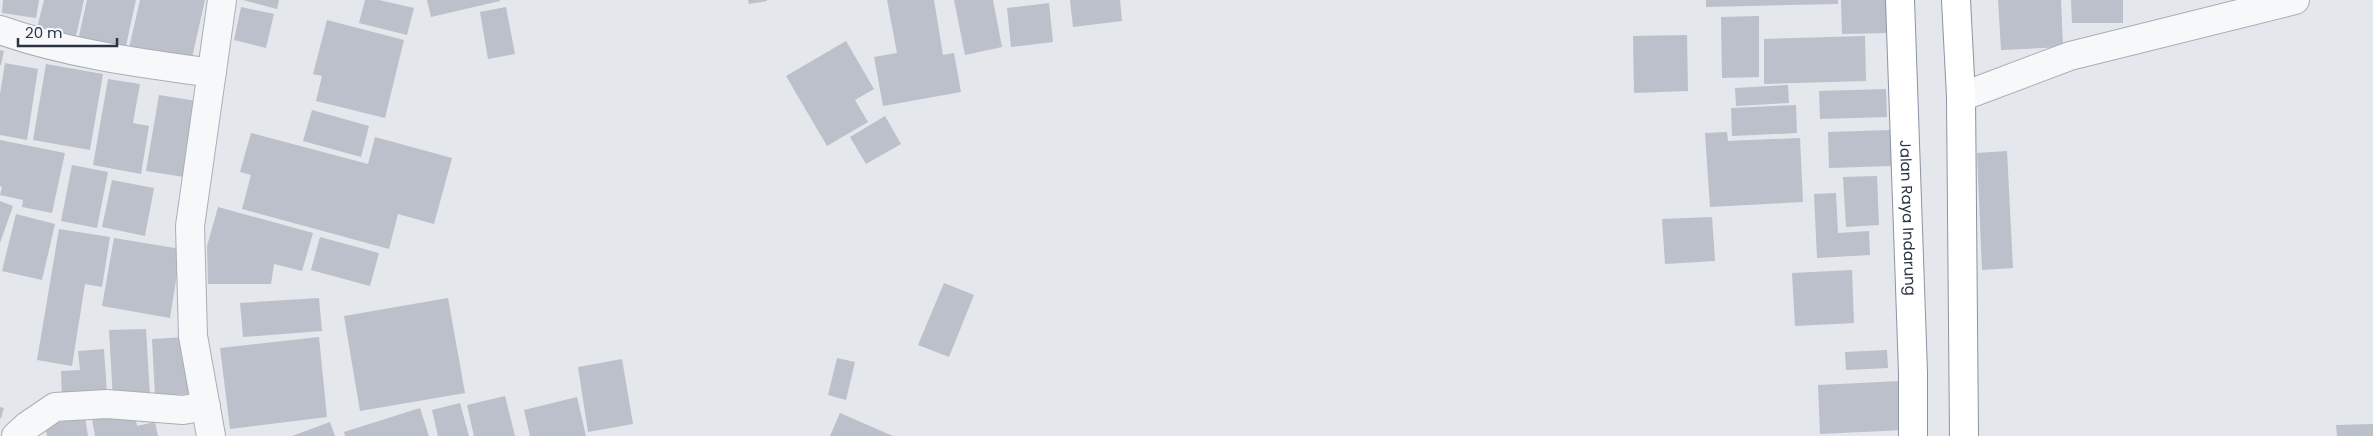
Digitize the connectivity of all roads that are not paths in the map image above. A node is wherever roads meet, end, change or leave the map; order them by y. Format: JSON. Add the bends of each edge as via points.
{"nodes":[{"id":1,"x":222,"y":0,"type":"edge"},
{"id":2,"x":1900,"y":0,"type":"edge"},
{"id":3,"x":1956,"y":0,"type":"edge"},
{"id":4,"x":2295,"y":0,"type":"edge"},
{"id":5,"x":0,"y":30,"type":"edge"},
{"id":6,"x":212,"y":73,"type":"junction"},
{"id":7,"x":1961,"y":97,"type":"junction"},
{"id":8,"x":206,"y":406,"type":"junction"},
{"id":9,"x":16,"y":436,"type":"edge"},
{"id":10,"x":211,"y":436,"type":"edge"},
{"id":11,"x":1913,"y":436,"type":"edge"},
{"id":12,"x":1964,"y":436,"type":"edge"}],
"edges":[{"from":1,"to":6,"type":"street"},
{"from":2,"to":11,"type":"highway","name":"Jalan Raya Indarung"},
{"from":3,"to":7,"type":"highway"},
{"from":4,"to":7,"type":"street","via":[[2070,56]]},
{"from":5,"to":6,"type":"street","via":[[40,44]]},
{"from":6,"to":8,"type":"street","via":[[190,226],[193,336]]},
{"from":7,"to":12,"type":"highway"},
{"from":8,"to":9,"type":"street","via":[[183,410],[107,404],[55,407]]},
{"from":8,"to":10,"type":"street"}]}
